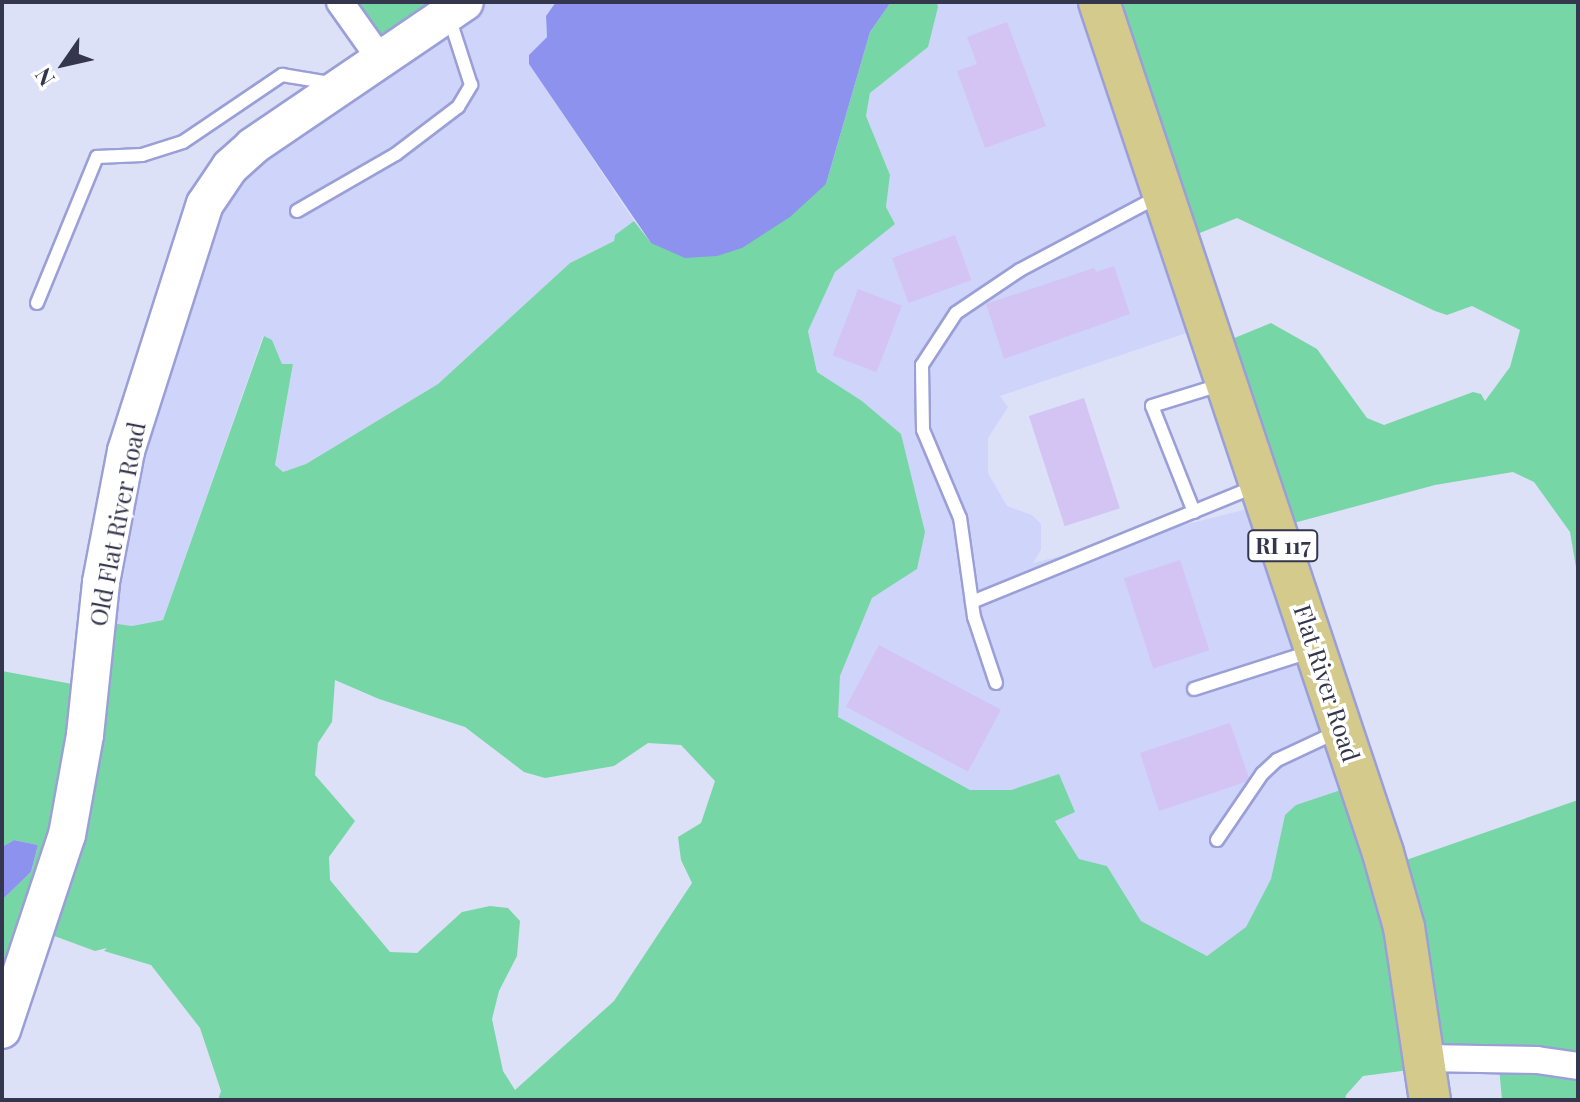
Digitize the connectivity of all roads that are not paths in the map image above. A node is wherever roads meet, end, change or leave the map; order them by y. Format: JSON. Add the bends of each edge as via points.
{"nodes":[{"id":1,"x":340,"y":2,"type":"edge"},
{"id":2,"x":1099,"y":2,"type":"edge"},
{"id":3,"x":456,"y":8,"type":"edge"},
{"id":4,"x":381,"y":60,"type":"junction"},
{"id":5,"x":342,"y":85,"type":"junction"},
{"id":6,"x":1165,"y":193,"type":"junction"},
{"id":7,"x":297,"y":211,"type":"dead end"},
{"id":8,"x":37,"y":303,"type":"dead end"},
{"id":9,"x":1229,"y":382,"type":"junction"},
{"id":10,"x":1263,"y":484,"type":"junction"},
{"id":11,"x":1194,"y":512,"type":"junction"},
{"id":12,"x":972,"y":602,"type":"junction"},
{"id":13,"x":1316,"y":650,"type":"junction"},
{"id":14,"x":996,"y":683,"type":"dead end"},
{"id":15,"x":1194,"y":689,"type":"dead end"},
{"id":16,"x":1342,"y":729,"type":"junction"},
{"id":17,"x":1217,"y":840,"type":"dead end"},
{"id":18,"x":2,"y":1030,"type":"edge"},
{"id":19,"x":1425,"y":1058,"type":"junction"},
{"id":20,"x":1578,"y":1066,"type":"edge"},
{"id":21,"x":1430,"y":1100,"type":"edge"}],
"edges":[{"from":1,"to":4,"type":"street"},
{"from":2,"to":6,"type":"main road","name":"Flat River Road","number":"RI 117"},
{"from":3,"to":4,"type":"street","name":"Old Flat River Road"},
{"from":3,"to":7,"type":"lane","via":[[471,85],[458,107],[396,154]]},
{"from":4,"to":5,"type":"street","name":"Old Flat River Road"},
{"from":5,"to":8,"type":"lane","via":[[282,75],[183,142],[142,155],[97,157]]},
{"from":5,"to":18,"type":"street","name":"Old Flat River Road","via":[[253,146],[230,167],[205,204],[126,451],[101,582],[85,735],[67,835]]},
{"from":6,"to":9,"type":"main road","name":"Flat River Road","number":"RI 117"},
{"from":6,"to":12,"type":"lane","via":[[1020,270],[956,313],[922,365],[923,430],[960,518]]},
{"from":9,"to":10,"type":"main road","name":"Flat River Road","number":"RI 117"},
{"from":9,"to":11,"type":"lane","via":[[1152,406]]},
{"from":10,"to":11,"type":"lane"},
{"from":10,"to":13,"type":"main road","name":"Flat River Road","number":"RI 117"},
{"from":11,"to":12,"type":"lane"},
{"from":12,"to":14,"type":"lane"},
{"from":13,"to":15,"type":"lane"},
{"from":13,"to":16,"type":"main road","name":"Flat River Road","number":"RI 117"},
{"from":16,"to":17,"type":"lane","via":[[1277,760]]},
{"from":16,"to":19,"type":"main road","name":"Flat River Road","number":"RI 117","via":[[1404,927]]},
{"from":19,"to":20,"type":"street"},
{"from":19,"to":21,"type":"main road","name":"Flat River Road","number":"RI 117"}]}
